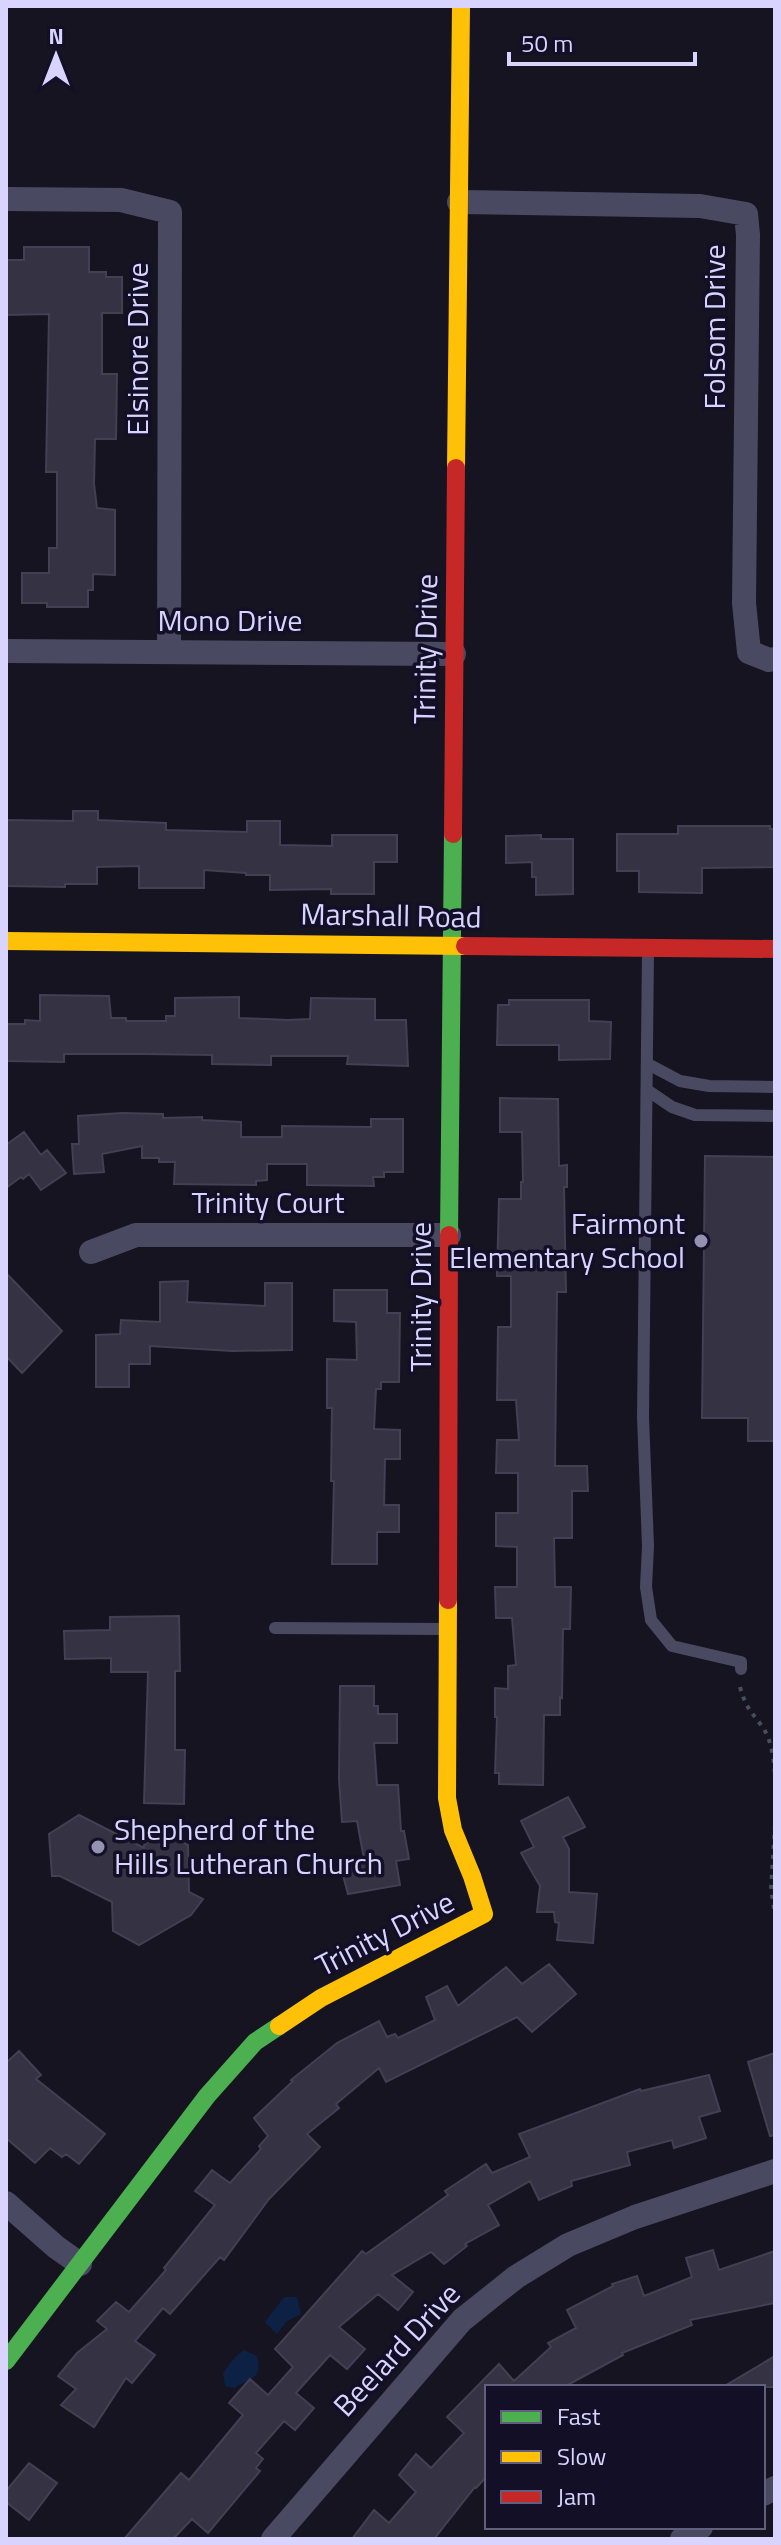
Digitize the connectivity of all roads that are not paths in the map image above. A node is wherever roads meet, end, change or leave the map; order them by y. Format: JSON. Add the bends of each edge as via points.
{"nodes":[{"id":1,"x":461,"y":6,"type":"edge"},
{"id":2,"x":6,"y":199,"type":"edge"},
{"id":3,"x":459,"y":202,"type":"junction"},
{"id":4,"x":6,"y":651,"type":"edge"},
{"id":5,"x":169,"y":652,"type":"junction"},
{"id":6,"x":454,"y":654,"type":"junction"},
{"id":7,"x":775,"y":659,"type":"edge"},
{"id":8,"x":6,"y":941,"type":"edge"},
{"id":9,"x":452,"y":945,"type":"junction"},
{"id":10,"x":648,"y":947,"type":"junction"},
{"id":11,"x":775,"y":949,"type":"edge"},
{"id":12,"x":648,"y":1064,"type":"junction"},
{"id":13,"x":775,"y":1087,"type":"edge"},
{"id":14,"x":647,"y":1090,"type":"junction"},
{"id":15,"x":775,"y":1116,"type":"edge"},
{"id":16,"x":449,"y":1235,"type":"junction"},
{"id":17,"x":91,"y":1252,"type":"dead end"},
{"id":18,"x":275,"y":1628,"type":"dead end"},
{"id":19,"x":449,"y":1630,"type":"junction"},
{"id":20,"x":741,"y":1669,"type":"road end"},
{"id":21,"x":775,"y":2171,"type":"edge"},
{"id":22,"x":6,"y":2203,"type":"edge"},
{"id":23,"x":80,"y":2264,"type":"junction"},
{"id":24,"x":6,"y":2361,"type":"edge"},
{"id":25,"x":273,"y":2539,"type":"edge"}],
"edges":[{"from":1,"to":3,"type":"street","name":"Trinity Drive"},
{"from":2,"to":5,"type":"street","name":"Elsinore Drive","via":[[121,200],[170,212]]},
{"from":3,"to":6,"type":"street","name":"Trinity Drive"},
{"from":3,"to":7,"type":"street","name":"Folsom Drive","via":[[700,206],[746,214],[744,603],[749,652]]},
{"from":4,"to":5,"type":"street","name":"Mono Drive"},
{"from":5,"to":6,"type":"street","name":"Mono Drive"},
{"from":6,"to":9,"type":"street","name":"Trinity Drive"},
{"from":8,"to":9,"type":"street","name":"Marshall Road"},
{"from":9,"to":10,"type":"street","name":"Marshall Road"},
{"from":9,"to":16,"type":"street","name":"Trinity Drive"},
{"from":10,"to":11,"type":"street","name":"Marshall Road"},
{"from":10,"to":12,"type":"lane"},
{"from":12,"to":13,"type":"lane","via":[[680,1081]]},
{"from":12,"to":14,"type":"lane"},
{"from":14,"to":15,"type":"lane","via":[[695,1115]]},
{"from":14,"to":20,"type":"lane","via":[[643,1417],[651,1620],[672,1646],[741,1662]]},
{"from":16,"to":17,"type":"street","name":"Trinity Court","via":[[136,1235]]},
{"from":16,"to":19,"type":"street","name":"Trinity Drive"},
{"from":18,"to":19,"type":"lane"},
{"from":19,"to":23,"type":"street","name":"Trinity Drive","via":[[447,1798],[453,1830],[484,1914],[321,1998],[255,2042],[207,2096]]},
{"from":21,"to":25,"type":"street","name":"Beelard Drive","via":[[635,2217],[568,2245],[516,2277],[462,2320]]},
{"from":22,"to":23,"type":"street"},
{"from":23,"to":24,"type":"street","name":"Trinity Drive"}]}
